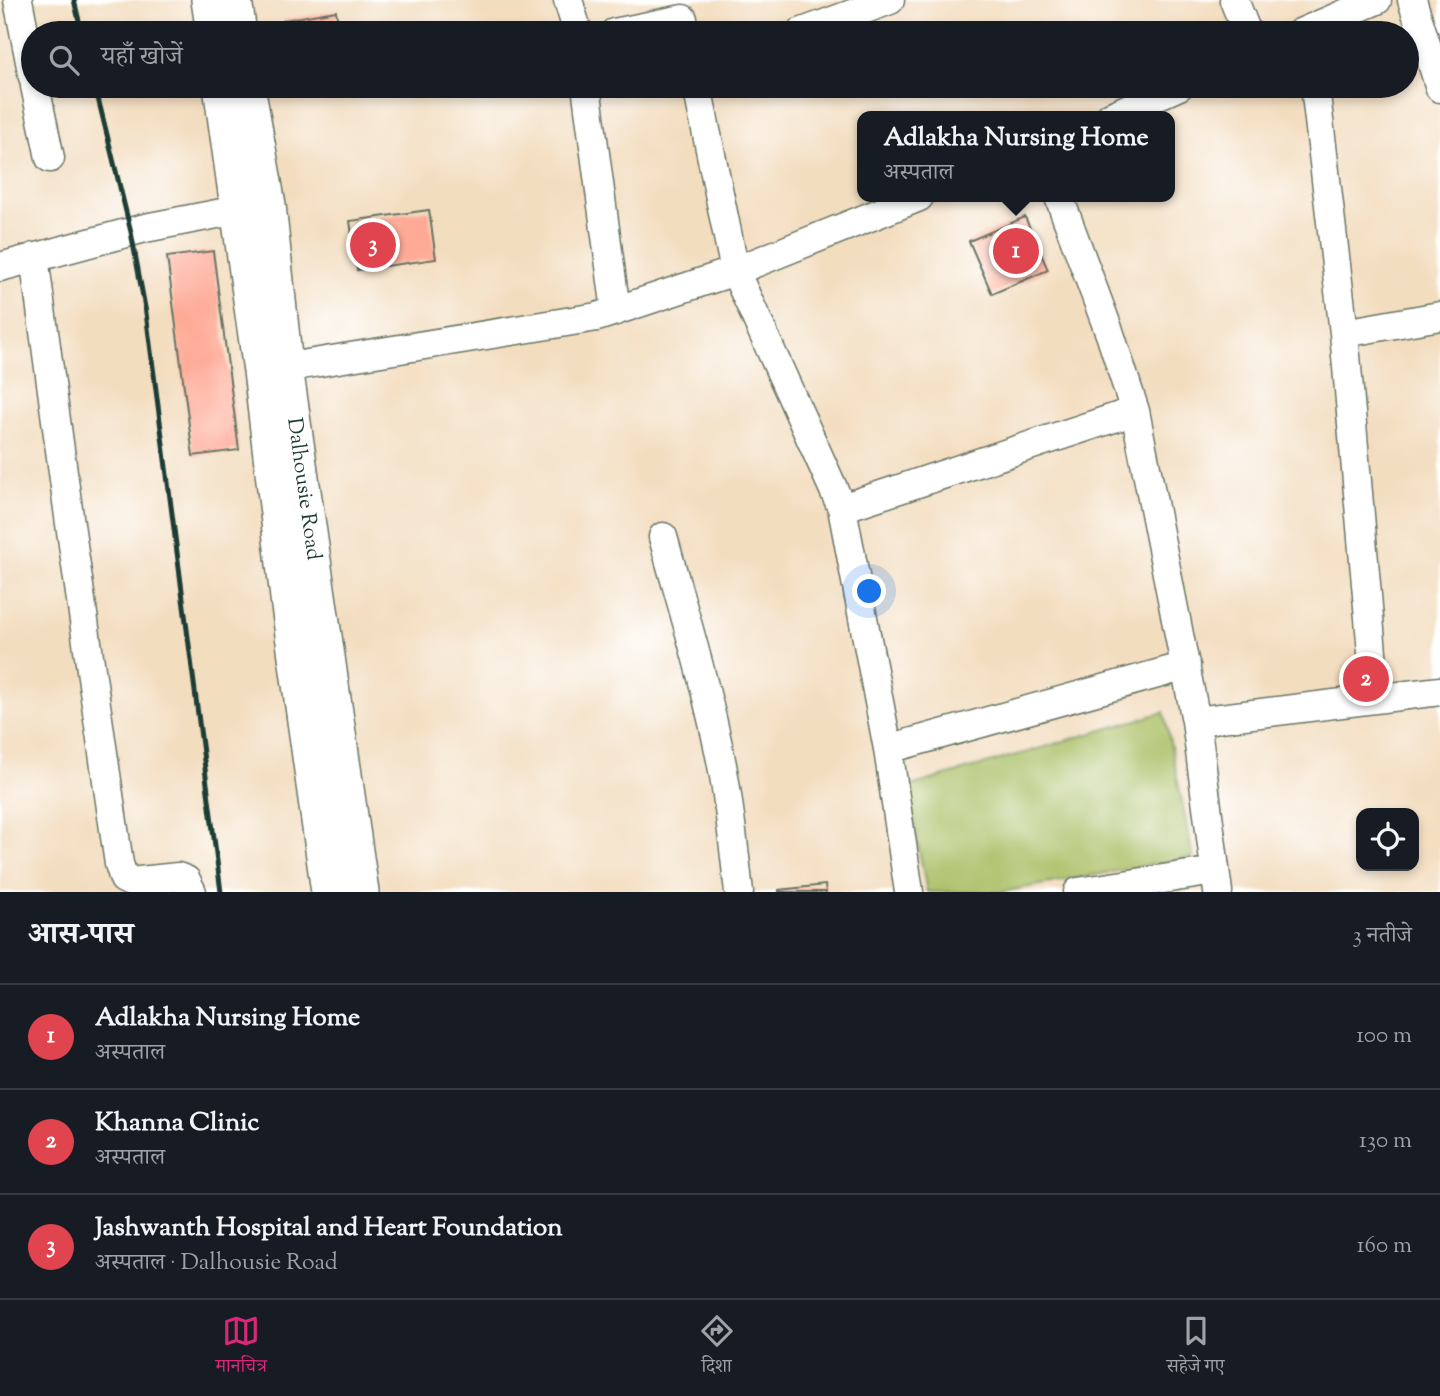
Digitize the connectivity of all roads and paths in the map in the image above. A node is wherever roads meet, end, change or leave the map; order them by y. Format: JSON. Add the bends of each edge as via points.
{"nodes":[{"id":1,"x":18,"y":0,"type":"edge"},
{"id":2,"x":209,"y":0,"type":"edge"},
{"id":3,"x":234,"y":0,"type":"edge"},
{"id":4,"x":568,"y":0,"type":"edge"},
{"id":5,"x":890,"y":0,"type":"edge"},
{"id":6,"x":1234,"y":0,"type":"edge"},
{"id":7,"x":1377,"y":0,"type":"edge"},
{"id":8,"x":1412,"y":0,"type":"edge"},
{"id":9,"x":683,"y":17,"type":"edge"},
{"id":10,"x":22,"y":21,"type":"edge"},
{"id":11,"x":212,"y":21,"type":"edge"},
{"id":12,"x":238,"y":21,"type":"edge"},
{"id":13,"x":574,"y":21,"type":"edge"},
{"id":14,"x":666,"y":21,"type":"edge"},
{"id":15,"x":833,"y":21,"type":"edge"},
{"id":16,"x":1242,"y":21,"type":"edge"},
{"id":17,"x":1330,"y":21,"type":"edge"},
{"id":18,"x":1419,"y":21,"type":"edge"},
{"id":19,"x":1419,"y":22,"type":"edge"},
{"id":20,"x":1440,"y":88,"type":"edge"},
{"id":21,"x":38,"y":98,"type":"edge"},
{"id":22,"x":224,"y":98,"type":"edge"},
{"id":23,"x":248,"y":98,"type":"edge"},
{"id":24,"x":588,"y":98,"type":"edge"},
{"id":25,"x":699,"y":98,"type":"edge"},
{"id":26,"x":1152,"y":98,"type":"edge"},
{"id":27,"x":1316,"y":98,"type":"edge"},
{"id":28,"x":1122,"y":111,"type":"edge"},
{"id":29,"x":50,"y":158,"type":"dead end"},
{"id":30,"x":907,"y":202,"type":"edge"},
{"id":31,"x":1061,"y":202,"type":"edge"},
{"id":32,"x":253,"y":207,"type":"junction"},
{"id":33,"x":34,"y":257,"type":"junction"},
{"id":34,"x":0,"y":267,"type":"edge"},
{"id":35,"x":735,"y":271,"type":"junction"},
{"id":36,"x":616,"y":311,"type":"junction"},
{"id":37,"x":1440,"y":316,"type":"edge"},
{"id":38,"x":1343,"y":333,"type":"junction"},
{"id":39,"x":273,"y":369,"type":"junction"},
{"id":40,"x":1135,"y":411,"type":"junction"},
{"id":41,"x":842,"y":508,"type":"junction"},
{"id":42,"x":663,"y":537,"type":"dead end"},
{"id":43,"x":1186,"y":666,"type":"junction"},
{"id":44,"x":1440,"y":691,"type":"edge"},
{"id":45,"x":1376,"y":698,"type":"junction"},
{"id":46,"x":1196,"y":721,"type":"junction"},
{"id":47,"x":888,"y":749,"type":"junction"},
{"id":48,"x":1217,"y":881,"type":"edge"},
{"id":49,"x":192,"y":892,"type":"edge"},
{"id":50,"x":328,"y":892,"type":"edge"},
{"id":51,"x":361,"y":892,"type":"edge"},
{"id":52,"x":739,"y":892,"type":"edge"},
{"id":53,"x":909,"y":892,"type":"edge"},
{"id":54,"x":1078,"y":892,"type":"edge"}],
"edges":[{"from":1,"to":10,"type":"street"},
{"from":2,"to":11,"type":"street"},
{"from":3,"to":12,"type":"street"},
{"from":4,"to":13,"type":"street"},
{"from":5,"to":15,"type":"street"},
{"from":6,"to":16,"type":"street"},
{"from":7,"to":17,"type":"street"},
{"from":8,"to":18,"type":"street"},
{"from":9,"to":14,"type":"street"},
{"from":19,"to":20,"type":"street"},
{"from":21,"to":29,"type":"street"},
{"from":22,"to":32,"type":"street","name":"Dalhousie Road"},
{"from":23,"to":32,"type":"street","name":"Dalhousie Road"},
{"from":24,"to":36,"type":"street"},
{"from":25,"to":35,"type":"street"},
{"from":26,"to":28,"type":"street"},
{"from":27,"to":38,"type":"street"},
{"from":30,"to":35,"type":"street"},
{"from":31,"to":40,"type":"street"},
{"from":32,"to":33,"type":"street"},
{"from":32,"to":39,"type":"street","name":"Dalhousie Road"},
{"from":33,"to":34,"type":"street"},
{"from":33,"to":49,"type":"street","via":[[119,864],[124,879],[130,882],[178,877],[186,880]]},
{"from":35,"to":36,"type":"street"},
{"from":35,"to":41,"type":"street"},
{"from":36,"to":39,"type":"street"},
{"from":37,"to":38,"type":"street"},
{"from":38,"to":45,"type":"street"},
{"from":39,"to":50,"type":"street","name":"Dalhousie Road","via":[[289,606]]},
{"from":39,"to":51,"type":"street","name":"Dalhousie Road"},
{"from":40,"to":41,"type":"street"},
{"from":40,"to":43,"type":"street"},
{"from":41,"to":47,"type":"street"},
{"from":42,"to":52,"type":"street","via":[[712,718],[730,808]]},
{"from":43,"to":46,"type":"street"},
{"from":43,"to":47,"type":"street"},
{"from":44,"to":45,"type":"street"},
{"from":45,"to":46,"type":"street"},
{"from":46,"to":48,"type":"street"},
{"from":47,"to":53,"type":"street"},
{"from":48,"to":54,"type":"street"}]}
